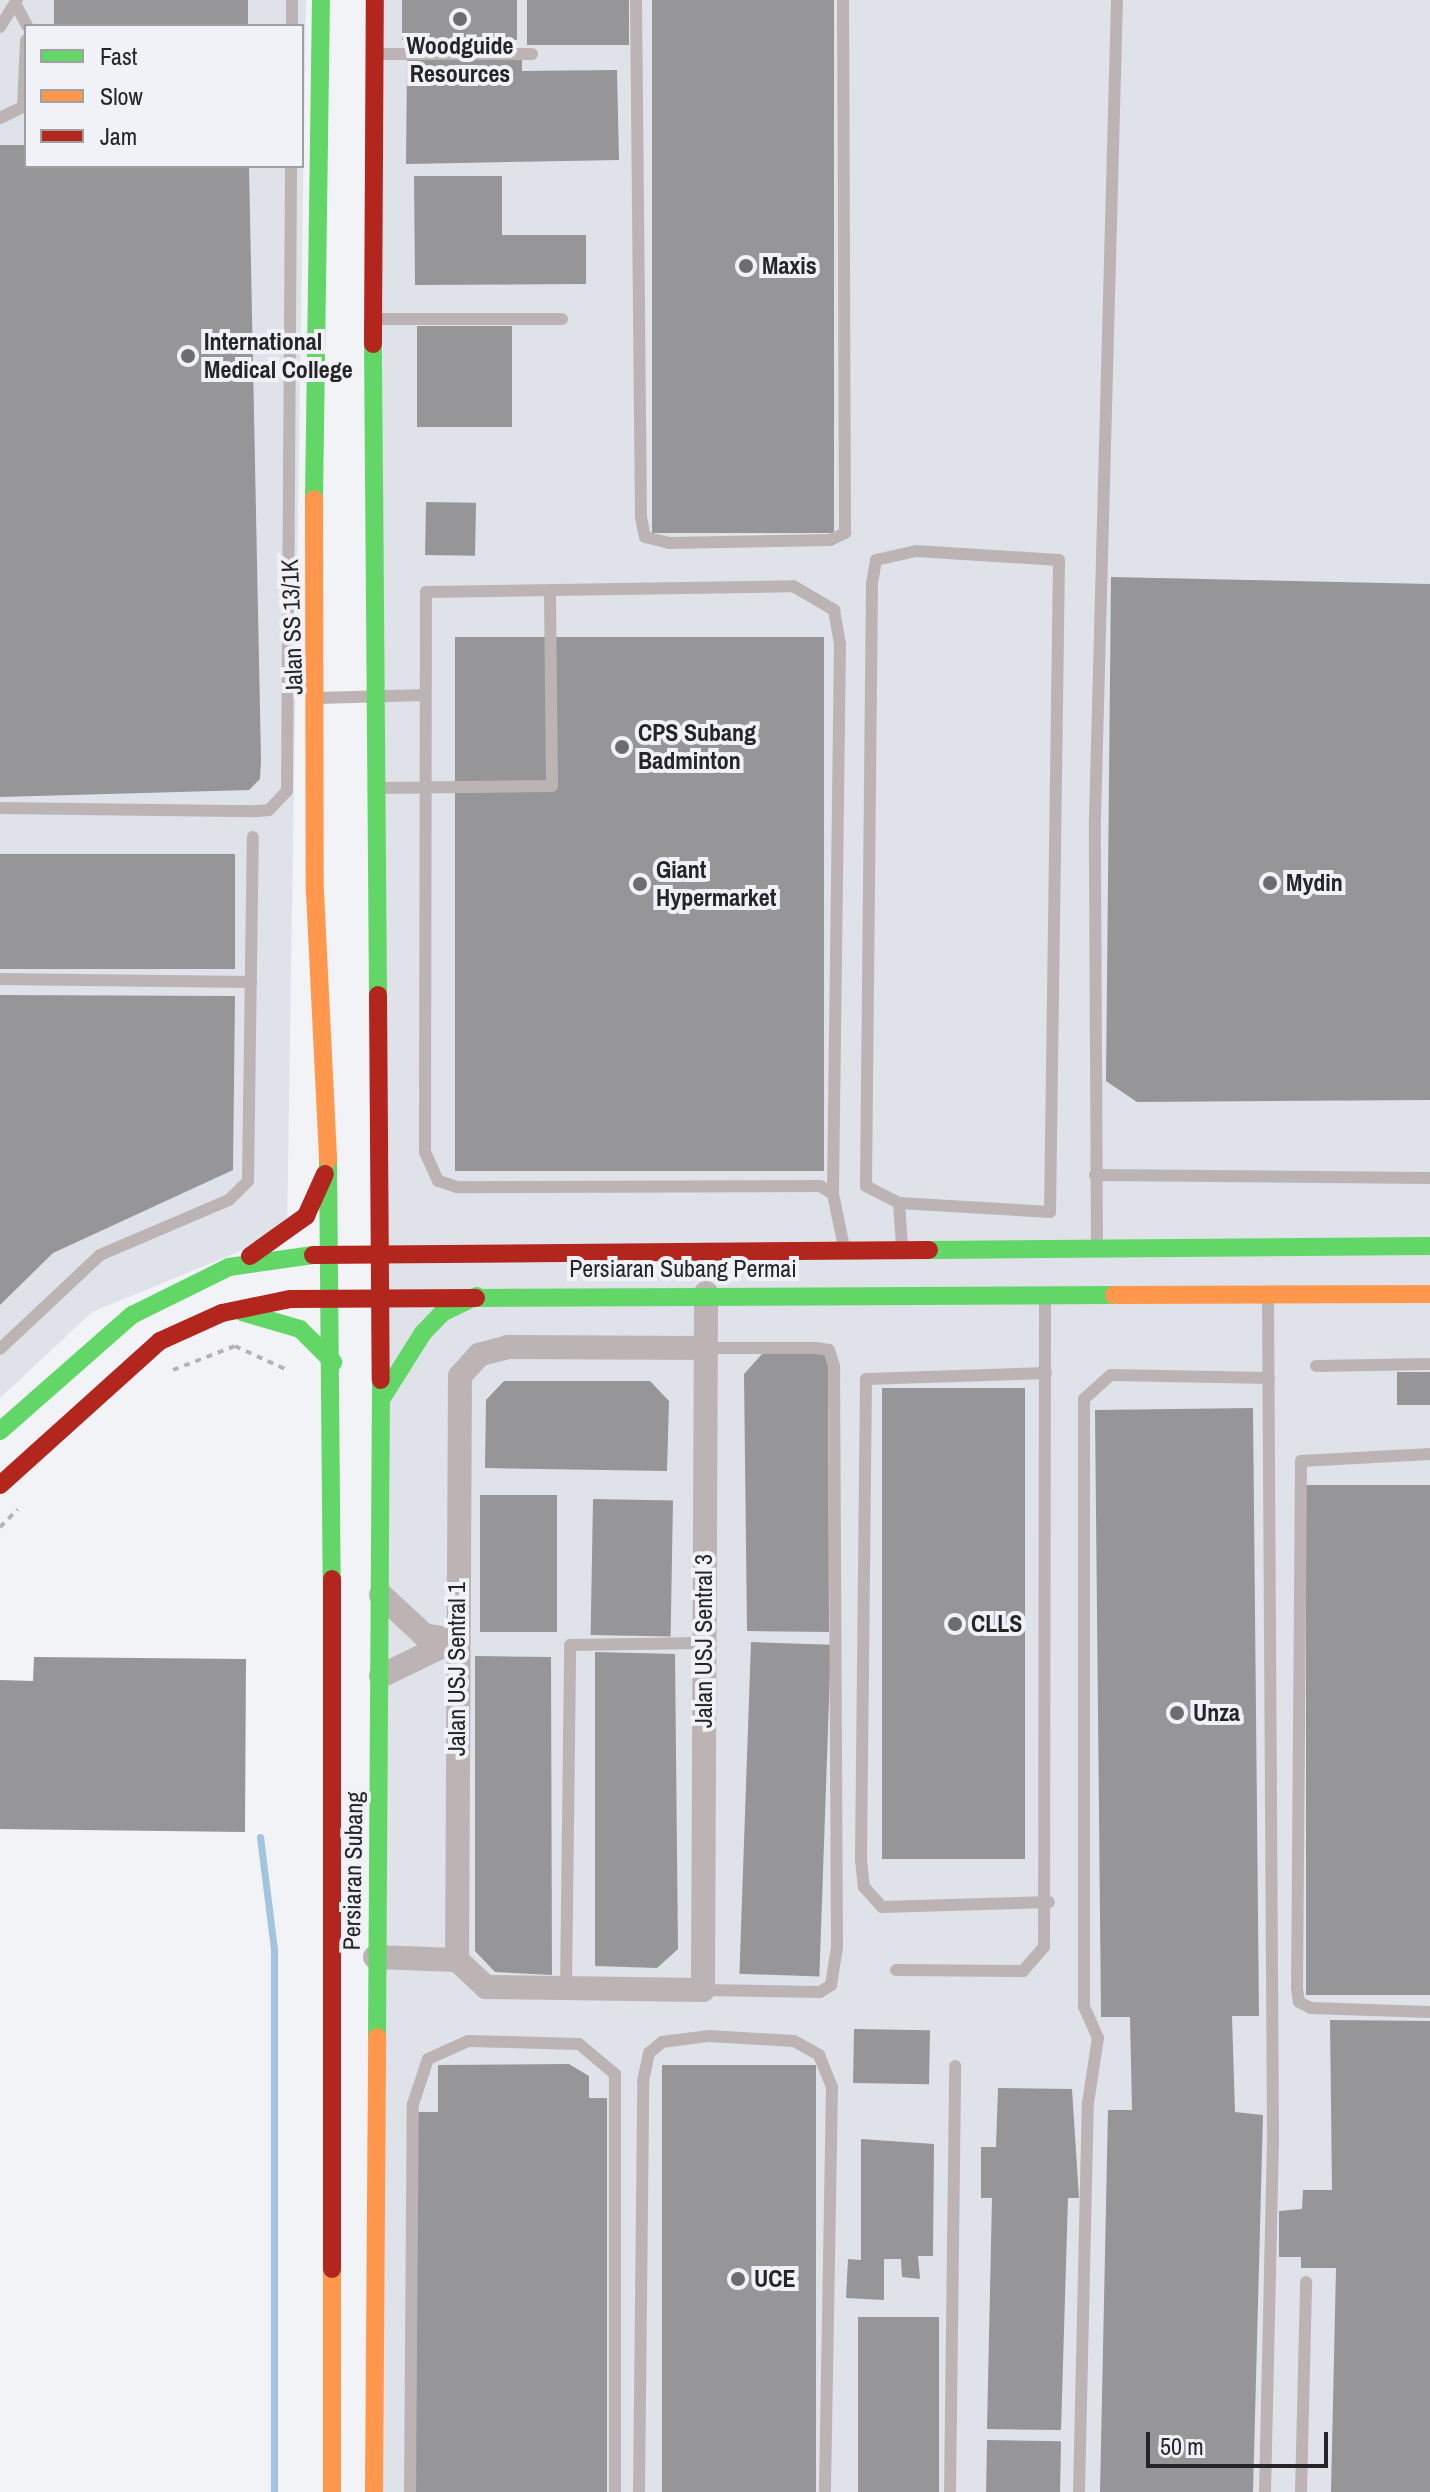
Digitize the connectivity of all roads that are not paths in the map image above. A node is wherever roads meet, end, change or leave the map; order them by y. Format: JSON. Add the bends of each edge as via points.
{"nodes":[{"id":1,"x":292,"y":0,"type":"edge"},
{"id":2,"x":321,"y":0,"type":"edge"},
{"id":3,"x":375,"y":0,"type":"edge"},
{"id":4,"x":636,"y":0,"type":"edge"},
{"id":5,"x":843,"y":0,"type":"edge"},
{"id":6,"x":1117,"y":0,"type":"edge"},
{"id":7,"x":16,"y":2,"type":"edge"},
{"id":8,"x":26,"y":24,"type":"edge"},
{"id":9,"x":292,"y":24,"type":"edge"},
{"id":10,"x":0,"y":27,"type":"edge"},
{"id":11,"x":375,"y":54,"type":"junction"},
{"id":12,"x":532,"y":54,"type":"dead end"},
{"id":13,"x":24,"y":85,"type":"edge"},
{"id":14,"x":0,"y":118,"type":"edge"},
{"id":15,"x":304,"y":132,"type":"edge"},
{"id":16,"x":377,"y":132,"type":"junction"},
{"id":17,"x":335,"y":133,"type":"junction"},
{"id":18,"x":291,"y":168,"type":"edge"},
{"id":19,"x":374,"y":319,"type":"junction"},
{"id":20,"x":562,"y":319,"type":"dead end"},
{"id":21,"x":550,"y":590,"type":"junction"},
{"id":22,"x":374,"y":695,"type":"junction"},
{"id":23,"x":425,"y":695,"type":"junction"},
{"id":24,"x":290,"y":698,"type":"junction"},
{"id":25,"x":318,"y":698,"type":"junction"},
{"id":26,"x":375,"y":788,"type":"junction"},
{"id":27,"x":426,"y":788,"type":"junction"},
{"id":28,"x":0,"y":808,"type":"edge"},
{"id":29,"x":253,"y":837,"type":"dead end"},
{"id":30,"x":0,"y":979,"type":"edge"},
{"id":31,"x":251,"y":982,"type":"junction"},
{"id":32,"x":326,"y":1172,"type":"junction"},
{"id":33,"x":1095,"y":1175,"type":"junction"},
{"id":34,"x":1430,"y":1178,"type":"edge"},
{"id":35,"x":833,"y":1194,"type":"junction"},
{"id":36,"x":899,"y":1203,"type":"junction"},
{"id":37,"x":902,"y":1246,"type":"junction"},
{"id":38,"x":1430,"y":1246,"type":"edge"},
{"id":39,"x":844,"y":1247,"type":"junction"},
{"id":40,"x":1097,"y":1249,"type":"junction"},
{"id":41,"x":332,"y":1252,"type":"junction"},
{"id":42,"x":380,"y":1252,"type":"junction"},
{"id":43,"x":229,"y":1267,"type":"junction"},
{"id":44,"x":706,"y":1293,"type":"junction"},
{"id":45,"x":489,"y":1294,"type":"junction"},
{"id":46,"x":1045,"y":1294,"type":"junction"},
{"id":47,"x":1430,"y":1294,"type":"edge"},
{"id":48,"x":382,"y":1295,"type":"junction"},
{"id":49,"x":1268,"y":1295,"type":"junction"},
{"id":50,"x":332,"y":1296,"type":"junction"},
{"id":51,"x":231,"y":1310,"type":"junction"},
{"id":52,"x":705,"y":1348,"type":"junction"},
{"id":53,"x":0,"y":1349,"type":"edge"},
{"id":54,"x":333,"y":1362,"type":"junction"},
{"id":55,"x":1430,"y":1364,"type":"edge"},
{"id":56,"x":1316,"y":1366,"type":"dead end"},
{"id":57,"x":1046,"y":1373,"type":"junction"},
{"id":58,"x":1269,"y":1378,"type":"junction"},
{"id":59,"x":381,"y":1400,"type":"junction"},
{"id":60,"x":0,"y":1431,"type":"edge"},
{"id":61,"x":1430,"y":1454,"type":"edge"},
{"id":62,"x":0,"y":1485,"type":"edge"},
{"id":63,"x":381,"y":1595,"type":"junction"},
{"id":64,"x":457,"y":1641,"type":"junction"},
{"id":65,"x":704,"y":1643,"type":"junction"},
{"id":66,"x":381,"y":1676,"type":"junction"},
{"id":67,"x":1049,"y":1902,"type":"junction"},
{"id":68,"x":375,"y":1957,"type":"junction"},
{"id":69,"x":457,"y":1960,"type":"junction"},
{"id":70,"x":896,"y":1970,"type":"dead end"},
{"id":71,"x":566,"y":1988,"type":"junction"},
{"id":72,"x":703,"y":1990,"type":"junction"},
{"id":73,"x":1430,"y":2012,"type":"edge"},
{"id":74,"x":955,"y":2066,"type":"dead end"},
{"id":75,"x":1306,"y":2282,"type":"dead end"},
{"id":76,"x":332,"y":2492,"type":"edge"},
{"id":77,"x":374,"y":2492,"type":"edge"},
{"id":78,"x":410,"y":2492,"type":"edge"},
{"id":79,"x":615,"y":2492,"type":"edge"},
{"id":80,"x":639,"y":2492,"type":"edge"},
{"id":81,"x":825,"y":2492,"type":"edge"},
{"id":82,"x":950,"y":2492,"type":"edge"},
{"id":83,"x":1079,"y":2492,"type":"edge"},
{"id":84,"x":1265,"y":2492,"type":"edge"},
{"id":85,"x":1301,"y":2492,"type":"edge"}],
"edges":[{"from":1,"to":9,"type":"lane"},
{"from":2,"to":17,"type":"street","name":"Jalan SS 13/1K"},
{"from":3,"to":11,"type":"street"},
{"from":4,"to":5,"type":"lane","via":[[641,517],[645,537],[669,543],[830,540],[845,533]]},
{"from":6,"to":33,"type":"lane","via":[[1095,818]]},
{"from":7,"to":8,"type":"lane"},
{"from":7,"to":10,"type":"lane"},
{"from":11,"to":12,"type":"lane"},
{"from":11,"to":16,"type":"street"},
{"from":13,"to":14,"type":"lane","via":[[23,107]]},
{"from":15,"to":17,"type":"lane"},
{"from":16,"to":17,"type":"street"},
{"from":16,"to":19,"type":"street"},
{"from":17,"to":25,"type":"street","name":"Jalan SS 13/1K","via":[[313,537]]},
{"from":18,"to":24,"type":"lane"},
{"from":19,"to":20,"type":"lane"},
{"from":19,"to":22,"type":"street"},
{"from":21,"to":23,"type":"lane","via":[[426,592]]},
{"from":21,"to":27,"type":"lane","via":[[552,786]]},
{"from":21,"to":35,"type":"lane","via":[[793,586],[834,610],[840,643]]},
{"from":22,"to":23,"type":"lane"},
{"from":22,"to":25,"type":"lane"},
{"from":22,"to":26,"type":"street"},
{"from":23,"to":27,"type":"lane"},
{"from":24,"to":25,"type":"lane"},
{"from":24,"to":28,"type":"lane","via":[[287,791],[269,810]]},
{"from":25,"to":32,"type":"street","name":"Jalan SS 13/1K","via":[[315,892]]},
{"from":26,"to":27,"type":"lane"},
{"from":26,"to":42,"type":"street"},
{"from":27,"to":35,"type":"lane","via":[[425,1152],[438,1181],[457,1187],[820,1186]]},
{"from":29,"to":31,"type":"lane"},
{"from":30,"to":31,"type":"lane"},
{"from":31,"to":53,"type":"lane","via":[[250,1167],[243,1191],[100,1255]]},
{"from":32,"to":41,"type":"street","name":"Jalan SS 13/1K"},
{"from":32,"to":43,"type":"street","via":[[306,1216],[273,1245]]},
{"from":33,"to":34,"type":"lane"},
{"from":33,"to":40,"type":"lane"},
{"from":35,"to":39,"type":"lane"},
{"from":36,"to":36,"type":"lane","via":[[866,1186],[876,560],[916,551],[1059,560],[1050,1212]]},
{"from":36,"to":37,"type":"lane"},
{"from":37,"to":39,"type":"street","name":"Persiaran Subang Permai"},
{"from":37,"to":40,"type":"street","name":"Persiaran Subang Permai"},
{"from":38,"to":40,"type":"street","name":"Persiaran Subang Permai"},
{"from":39,"to":42,"type":"street","name":"Persiaran Subang Permai"},
{"from":41,"to":42,"type":"street","name":"Persiaran Subang Permai"},
{"from":41,"to":43,"type":"street","name":"Persiaran Subang Permai"},
{"from":41,"to":50,"type":"street","name":"Persiaran Subang"},
{"from":42,"to":48,"type":"street","name":"Persiaran Subang"},
{"from":43,"to":60,"type":"street","name":"Persiaran Subang Permai","via":[[132,1315]]},
{"from":44,"to":45,"type":"street","name":"Persiaran Subang Permai"},
{"from":44,"to":46,"type":"street","name":"Persiaran Subang Permai"},
{"from":44,"to":52,"type":"street","name":"Jalan USJ Sentral 3"},
{"from":45,"to":48,"type":"street","name":"Persiaran Subang Permai"},
{"from":45,"to":59,"type":"street","via":[[442,1313]]},
{"from":46,"to":49,"type":"street","name":"Persiaran Subang Permai"},
{"from":46,"to":57,"type":"lane"},
{"from":47,"to":49,"type":"street","name":"Persiaran Subang Permai"},
{"from":48,"to":50,"type":"street","name":"Persiaran Subang Permai"},
{"from":48,"to":59,"type":"street","name":"Persiaran Subang"},
{"from":49,"to":58,"type":"lane"},
{"from":50,"to":51,"type":"street","name":"Persiaran Subang Permai"},
{"from":50,"to":54,"type":"street","name":"Persiaran Subang"},
{"from":51,"to":54,"type":"street","via":[[300,1329]]},
{"from":51,"to":62,"type":"street","name":"Persiaran Subang Permai","via":[[160,1341],[125,1366]]},
{"from":52,"to":64,"type":"street","name":"Jalan USJ Sentral 1","via":[[508,1347],[468,1364],[457,1396]]},
{"from":52,"to":65,"type":"street","name":"Jalan USJ Sentral 3"},
{"from":52,"to":72,"type":"lane","via":[[829,1350],[834,1366],[837,1949],[831,1985],[820,1992]]},
{"from":54,"to":76,"type":"street","name":"Persiaran Subang"},
{"from":55,"to":56,"type":"lane"},
{"from":57,"to":67,"type":"lane"},
{"from":57,"to":67,"type":"lane","via":[[866,1379],[861,1860],[864,1887],[882,1907]]},
{"from":58,"to":83,"type":"lane","via":[[1111,1375],[1084,1399],[1084,2006],[1098,2038],[1088,2103]]},
{"from":58,"to":84,"type":"lane","via":[[1273,2140]]},
{"from":59,"to":63,"type":"street","name":"Persiaran Subang"},
{"from":61,"to":73,"type":"lane","via":[[1301,1461],[1297,1988],[1299,2002],[1311,2008]]},
{"from":63,"to":64,"type":"street","via":[[424,1635]]},
{"from":63,"to":66,"type":"street","name":"Persiaran Subang"},
{"from":64,"to":66,"type":"street"},
{"from":64,"to":69,"type":"street","name":"Jalan USJ Sentral 1"},
{"from":65,"to":71,"type":"lane","via":[[570,1645]]},
{"from":65,"to":72,"type":"street","name":"Jalan USJ Sentral 3"},
{"from":66,"to":68,"type":"street","name":"Persiaran Subang"},
{"from":67,"to":70,"type":"lane","via":[[1044,1947],[1023,1971]]},
{"from":68,"to":69,"type":"street"},
{"from":68,"to":77,"type":"street","name":"Persiaran Subang"},
{"from":69,"to":71,"type":"street","via":[[486,1987]]},
{"from":71,"to":72,"type":"street"},
{"from":74,"to":82,"type":"lane"},
{"from":75,"to":85,"type":"lane"},
{"from":78,"to":79,"type":"lane","via":[[413,2104],[428,2059],[468,2041],[579,2044],[615,2074]]},
{"from":80,"to":81,"type":"lane","via":[[643,2081],[649,2053],[662,2042],[708,2036],[794,2041],[819,2055],[832,2087]]}]}
